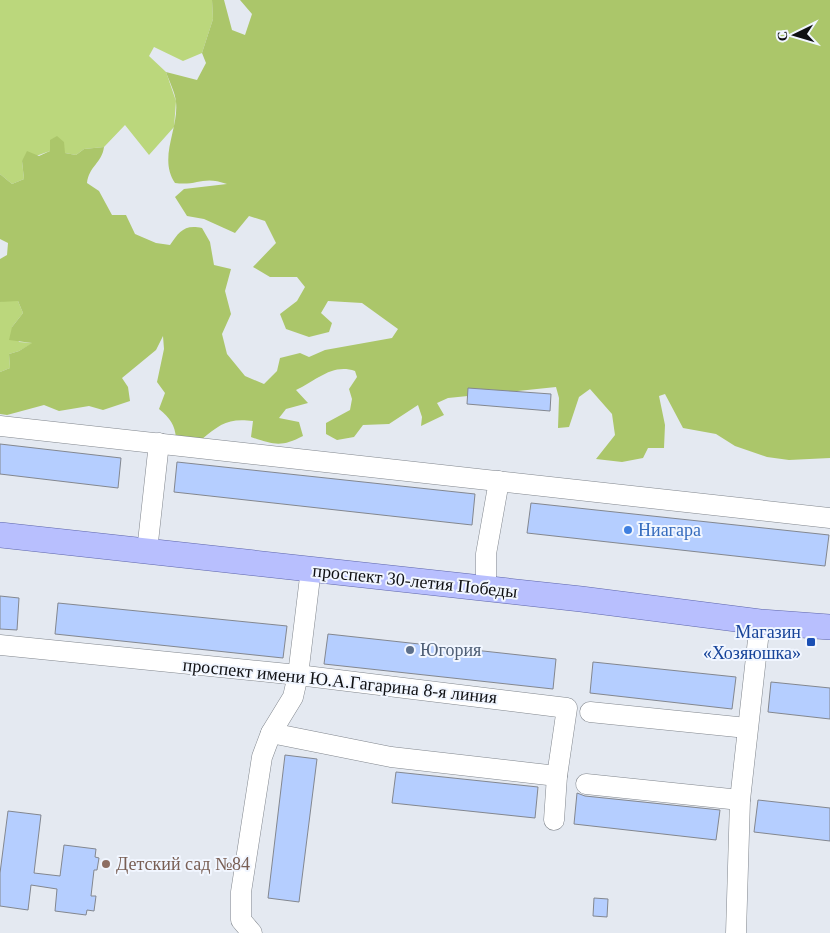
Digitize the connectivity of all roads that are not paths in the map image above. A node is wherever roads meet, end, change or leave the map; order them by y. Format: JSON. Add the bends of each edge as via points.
{"nodes":[{"id":1,"x":0,"y":426,"type":"edge"},
{"id":2,"x":159,"y":444,"type":"junction"},
{"id":3,"x":499,"y":481,"type":"junction"},
{"id":4,"x":830,"y":518,"type":"edge"},
{"id":5,"x":0,"y":535,"type":"edge"},
{"id":6,"x":147,"y":551,"type":"junction"},
{"id":7,"x":312,"y":569,"type":"junction"},
{"id":8,"x":486,"y":589,"type":"junction"},
{"id":9,"x":760,"y":622,"type":"junction"},
{"id":10,"x":830,"y":627,"type":"edge"},
{"id":11,"x":0,"y":645,"type":"edge"},
{"id":12,"x":298,"y":675,"type":"junction"},
{"id":13,"x":590,"y":712,"type":"dead end"},
{"id":14,"x":747,"y":728,"type":"junction"},
{"id":15,"x":271,"y":733,"type":"junction"},
{"id":16,"x":557,"y":776,"type":"junction"},
{"id":17,"x":586,"y":784,"type":"dead end"},
{"id":18,"x":740,"y":800,"type":"junction"},
{"id":19,"x":554,"y":820,"type":"dead end"},
{"id":20,"x":252,"y":933,"type":"edge"},
{"id":21,"x":736,"y":933,"type":"edge"}],
"edges":[{"from":1,"to":2,"type":"street"},
{"from":2,"to":3,"type":"street"},
{"from":2,"to":6,"type":"street"},
{"from":3,"to":4,"type":"street"},
{"from":3,"to":8,"type":"street","via":[[486,554]]},
{"from":5,"to":6,"type":"main road","name":"проспект 30-летия Победы"},
{"from":6,"to":7,"type":"main road","name":"проспект 30-летия Победы"},
{"from":7,"to":8,"type":"main road","name":"проспект 30-летия Победы"},
{"from":7,"to":12,"type":"street"},
{"from":8,"to":9,"type":"main road","name":"проспект 30-летия Победы"},
{"from":9,"to":10,"type":"main road","name":"проспект 30-летия Победы"},
{"from":9,"to":14,"type":"street"},
{"from":11,"to":12,"type":"street","name":"проспект имени Ю.А.Гагарина 8-я линия"},
{"from":12,"to":15,"type":"street","via":[[293,697]]},
{"from":12,"to":16,"type":"street","name":"проспект имени Ю.А.Гагарина 8-я линия","via":[[567,708]]},
{"from":13,"to":14,"type":"street"},
{"from":14,"to":18,"type":"street"},
{"from":15,"to":16,"type":"street","via":[[391,757]]},
{"from":15,"to":20,"type":"street","via":[[262,757],[241,892],[241,920]]},
{"from":16,"to":19,"type":"street","name":"проспект имени Ю.А.Гагарина 8-я линия"},
{"from":17,"to":18,"type":"street"},
{"from":18,"to":21,"type":"street"}]}
